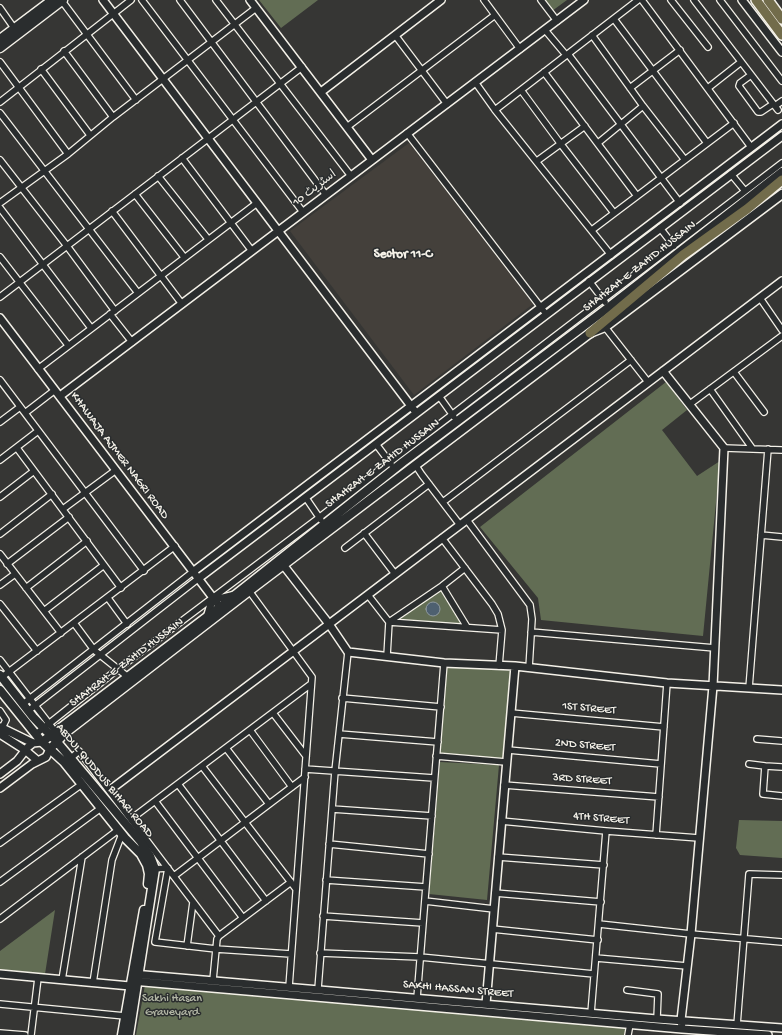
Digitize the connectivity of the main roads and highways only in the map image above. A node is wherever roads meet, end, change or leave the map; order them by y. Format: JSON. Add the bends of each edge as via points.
{"nodes":[{"id":1,"x":52,"y":0,"type":"edge"},
{"id":2,"x":62,"y":0,"type":"edge"},
{"id":3,"x":756,"y":0,"type":"edge"},
{"id":4,"x":768,"y":0,"type":"edge"},
{"id":5,"x":782,"y":19,"type":"edge"},
{"id":6,"x":782,"y":35,"type":"edge"},
{"id":7,"x":0,"y":39,"type":"edge"},
{"id":8,"x":0,"y":48,"type":"edge"},
{"id":9,"x":782,"y":172,"type":"edge"},
{"id":10,"x":782,"y":180,"type":"edge"},
{"id":11,"x":782,"y":194,"type":"edge"},
{"id":12,"x":590,"y":333,"type":"junction"},
{"id":13,"x":403,"y":462,"type":"junction"},
{"id":14,"x":409,"y":471,"type":"junction"},
{"id":15,"x":1,"y":676,"type":"edge"},
{"id":16,"x":0,"y":690,"type":"edge"},
{"id":17,"x":56,"y":737,"type":"junction"},
{"id":18,"x":42,"y":742,"type":"junction"},
{"id":19,"x":50,"y":749,"type":"junction"},
{"id":20,"x":152,"y":869,"type":"junction"},
{"id":21,"x":135,"y":979,"type":"junction"},
{"id":22,"x":122,"y":1035,"type":"edge"},
{"id":23,"x":130,"y":1035,"type":"edge"}],
"edges":[{"from":1,"to":7,"type":"main road"},
{"from":2,"to":8,"type":"main road"},
{"from":3,"to":6,"type":"main road"},
{"from":4,"to":5,"type":"main road"},
{"from":9,"to":13,"type":"main road","name":"SHAHRAH-E-ZAHID HUSSAIN","via":[[609,307],[455,418]]},
{"from":10,"to":12,"type":"main road","via":[[683,255]]},
{"from":11,"to":12,"type":"main road","name":"SHAHRAH-E-ZAHID HUSSAIN","via":[[605,327]]},
{"from":12,"to":14,"type":"main road","name":"SHAHRAH-E-ZAHID HUSSAIN"},
{"from":13,"to":14,"type":"main road"},
{"from":13,"to":17,"type":"main road","name":"SHAHRAH-E-ZAHID HUSSAIN","via":[[322,521],[235,595],[128,677]]},
{"from":14,"to":17,"type":"main road","name":"SHAHRAH-E-ZAHID HUSSAIN"},
{"from":15,"to":17,"type":"main road","name":"ABDUL QUDDUS BIHARI ROAD","via":[[28,711]]},
{"from":16,"to":18,"type":"main road","name":"ABDUL QUDDUS BIHARI ROAD"},
{"from":17,"to":18,"type":"main road","name":"SHAHRAH-E-ZAHID HUSSAIN"},
{"from":17,"to":19,"type":"main road","name":"SHAHRAH-E-ZAHID HUSSAIN"},
{"from":17,"to":20,"type":"main road","name":"ABDUL QUDDUS BIHARI ROAD","via":[[70,758],[141,842],[150,856]]},
{"from":18,"to":19,"type":"main road","name":"ABDUL QUDDUS BIHARI ROAD"},
{"from":19,"to":20,"type":"main road","name":"ABDUL QUDDUS BIHARI ROAD","via":[[64,762]]},
{"from":20,"to":21,"type":"main road"},
{"from":21,"to":22,"type":"main road"},
{"from":21,"to":23,"type":"main road"}]}
